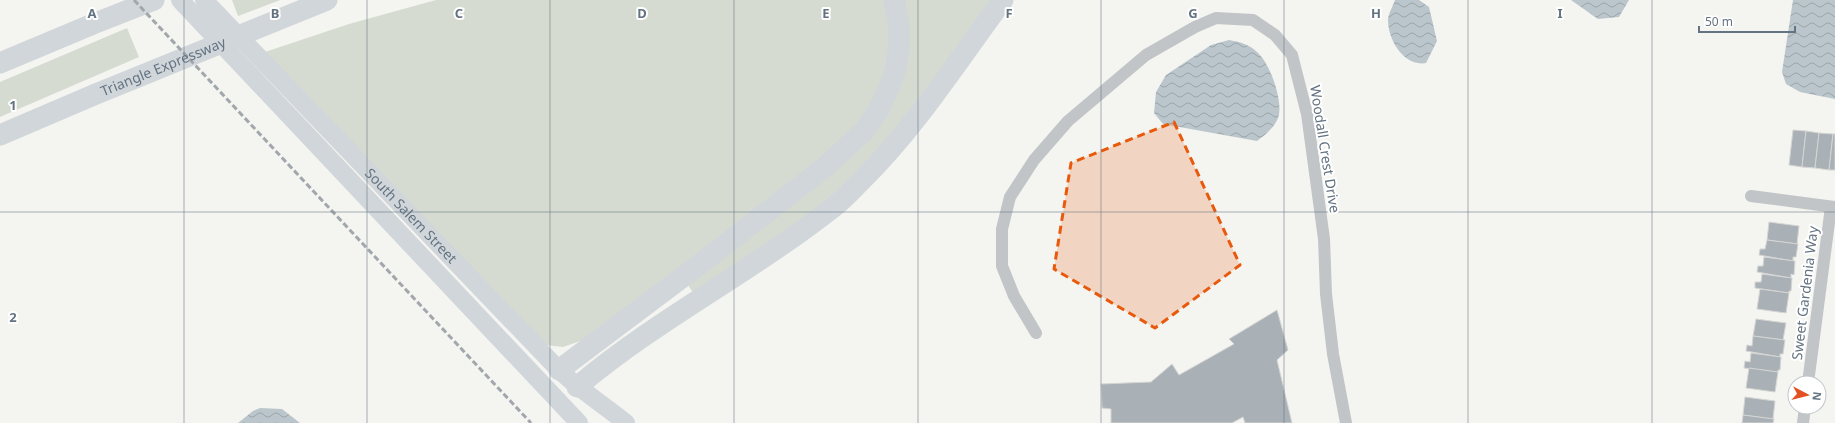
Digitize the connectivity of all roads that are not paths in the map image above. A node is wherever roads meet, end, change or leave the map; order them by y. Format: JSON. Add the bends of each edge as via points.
{"nodes":[{"id":1,"x":154,"y":0,"type":"edge"},
{"id":2,"x":180,"y":0,"type":"edge"},
{"id":3,"x":204,"y":0,"type":"edge"},
{"id":4,"x":330,"y":0,"type":"edge"},
{"id":5,"x":894,"y":0,"type":"edge"},
{"id":6,"x":1003,"y":0,"type":"edge"},
{"id":7,"x":0,"y":64,"type":"edge"},
{"id":8,"x":0,"y":135,"type":"edge"},
{"id":9,"x":1751,"y":196,"type":"dead end"},
{"id":10,"x":1833,"y":207,"type":"edge"},
{"id":11,"x":1036,"y":333,"type":"dead end"},
{"id":12,"x":559,"y":370,"type":"junction"},
{"id":13,"x":1809,"y":375,"type":"edge"},
{"id":14,"x":543,"y":385,"type":"junction"},
{"id":15,"x":577,"y":387,"type":"junction"},
{"id":16,"x":559,"y":401,"type":"junction"},
{"id":17,"x":579,"y":423,"type":"edge"},
{"id":18,"x":626,"y":423,"type":"edge"},
{"id":19,"x":1346,"y":423,"type":"edge"}],
"edges":[{"from":1,"to":7,"type":"highway"},
{"from":2,"to":14,"type":"main road","name":"South Salem Street"},
{"from":3,"to":12,"type":"main road","name":"South Salem Street"},
{"from":4,"to":8,"type":"highway","name":"Triangle Expressway"},
{"from":5,"to":12,"type":"highway","via":[[899,25],[895,71],[878,111],[865,130],[825,167]]},
{"from":6,"to":15,"type":"highway","via":[[887,156],[836,206],[614,357]]},
{"from":9,"to":10,"type":"street"},
{"from":10,"to":13,"type":"street","name":"Sweet Gardenia Way"},
{"from":11,"to":19,"type":"street","name":"Woodall Crest Drive","via":[[1014,296],[1002,266],[1002,229],[1010,197],[1034,160],[1068,121],[1146,56],[1195,27],[1216,18],[1253,20],[1275,35],[1292,55],[1307,114],[1324,239],[1326,294],[1333,354]]},
{"from":12,"to":14,"type":"main road"},
{"from":12,"to":15,"type":"main road","name":"South Salem Street"},
{"from":14,"to":16,"type":"main road","name":"South Salem Street"},
{"from":15,"to":16,"type":"main road"},
{"from":15,"to":18,"type":"main road","name":"South Salem Street","via":[[605,405]]},
{"from":16,"to":17,"type":"main road","name":"South Salem Street"}]}
